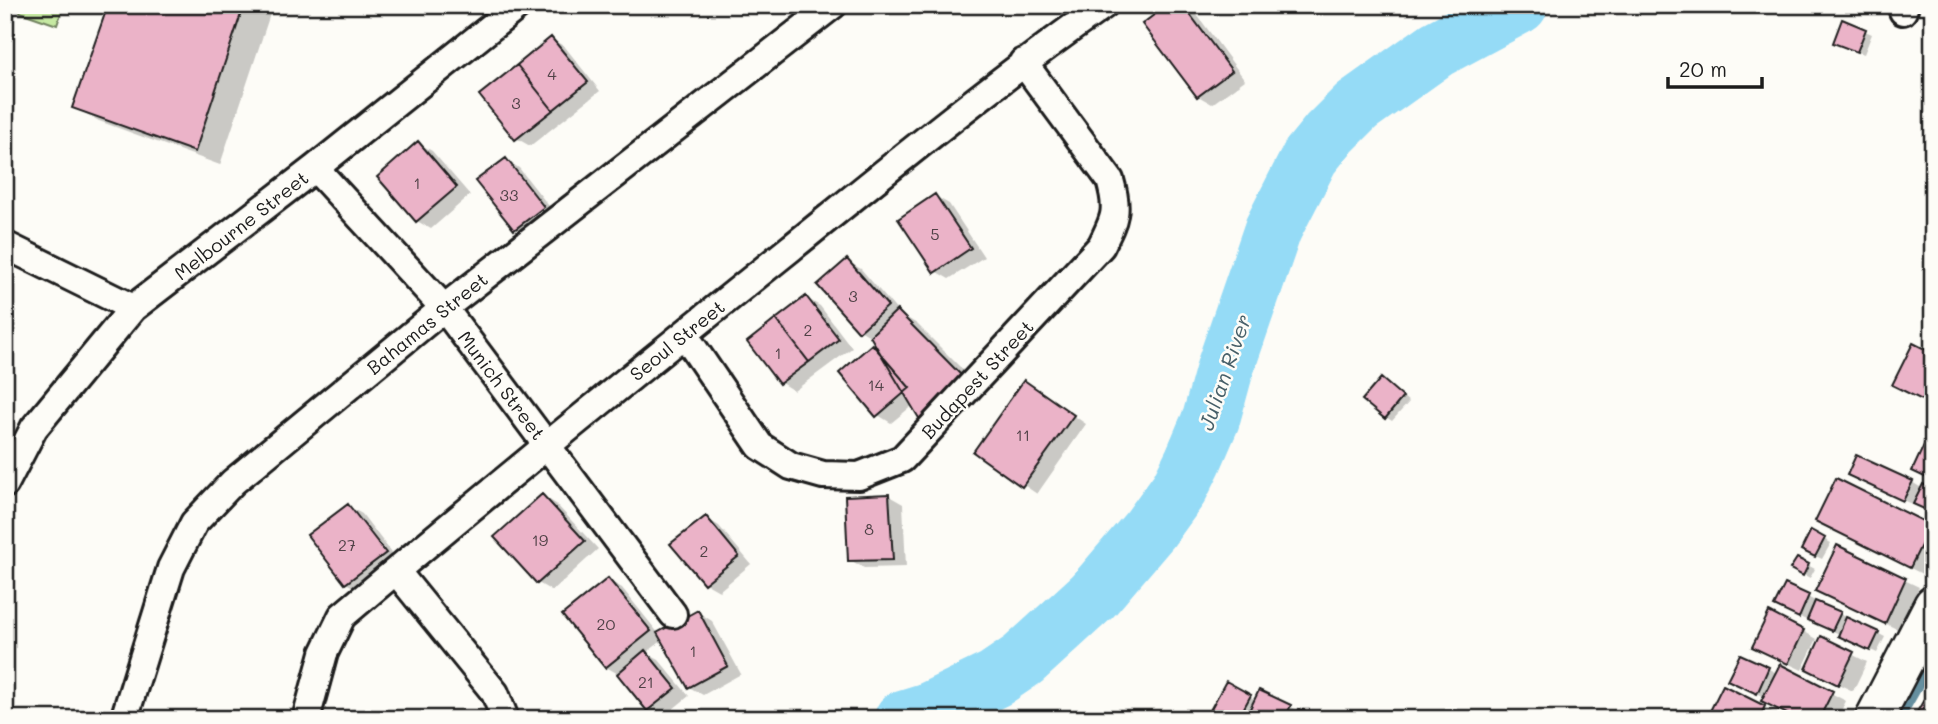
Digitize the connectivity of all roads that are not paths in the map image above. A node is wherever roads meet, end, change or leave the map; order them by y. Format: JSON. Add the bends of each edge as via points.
{"nodes":[{"id":1,"x":519,"y":5,"type":"edge"},
{"id":2,"x":833,"y":5,"type":"edge"},
{"id":3,"x":1104,"y":5,"type":"edge"},
{"id":4,"x":1023,"y":62,"type":"junction"},
{"id":5,"x":315,"y":168,"type":"junction"},
{"id":6,"x":5,"y":245,"type":"edge"},
{"id":7,"x":133,"y":308,"type":"junction"},
{"id":8,"x":444,"y":308,"type":"junction"},
{"id":9,"x":684,"y":334,"type":"junction"},
{"id":10,"x":546,"y":444,"type":"junction"},
{"id":11,"x":5,"y":484,"type":"edge"},
{"id":12,"x":396,"y":571,"type":"junction"},
{"id":13,"x":1933,"y":605,"type":"edge"},
{"id":14,"x":673,"y":614,"type":"dead end"},
{"id":15,"x":124,"y":719,"type":"edge"},
{"id":16,"x":306,"y":719,"type":"edge"},
{"id":17,"x":505,"y":719,"type":"edge"},
{"id":18,"x":1874,"y":719,"type":"edge"}],
"edges":[{"from":1,"to":5,"type":"street","name":"Melbourne Street"},
{"from":2,"to":8,"type":"street","name":"Bahamas Street"},
{"from":3,"to":4,"type":"street","name":"Seoul Street"},
{"from":4,"to":9,"type":"street","name":"Seoul Street"},
{"from":4,"to":9,"type":"street","name":"Budapest Street","via":[[1110,180],[1116,202],[1114,220],[1101,246],[902,459],[859,476],[822,475],[791,466],[760,446]]},
{"from":5,"to":7,"type":"street","name":"Melbourne Street"},
{"from":5,"to":8,"type":"street","name":"Munich Street"},
{"from":6,"to":7,"type":"street"},
{"from":7,"to":11,"type":"street","name":"Melbourne Street","via":[[34,428]]},
{"from":8,"to":10,"type":"street","name":"Munich Street"},
{"from":8,"to":15,"type":"street","name":"Bahamas Street","via":[[233,482],[194,523],[171,568]]},
{"from":9,"to":10,"type":"street","name":"Seoul Street"},
{"from":10,"to":12,"type":"street","name":"Seoul Street"},
{"from":10,"to":14,"type":"street","name":"Munich Street"},
{"from":12,"to":16,"type":"street","name":"Seoul Street","via":[[342,616],[324,653]]},
{"from":12,"to":17,"type":"street","via":[[495,693]]},
{"from":13,"to":18,"type":"main road"}]}
